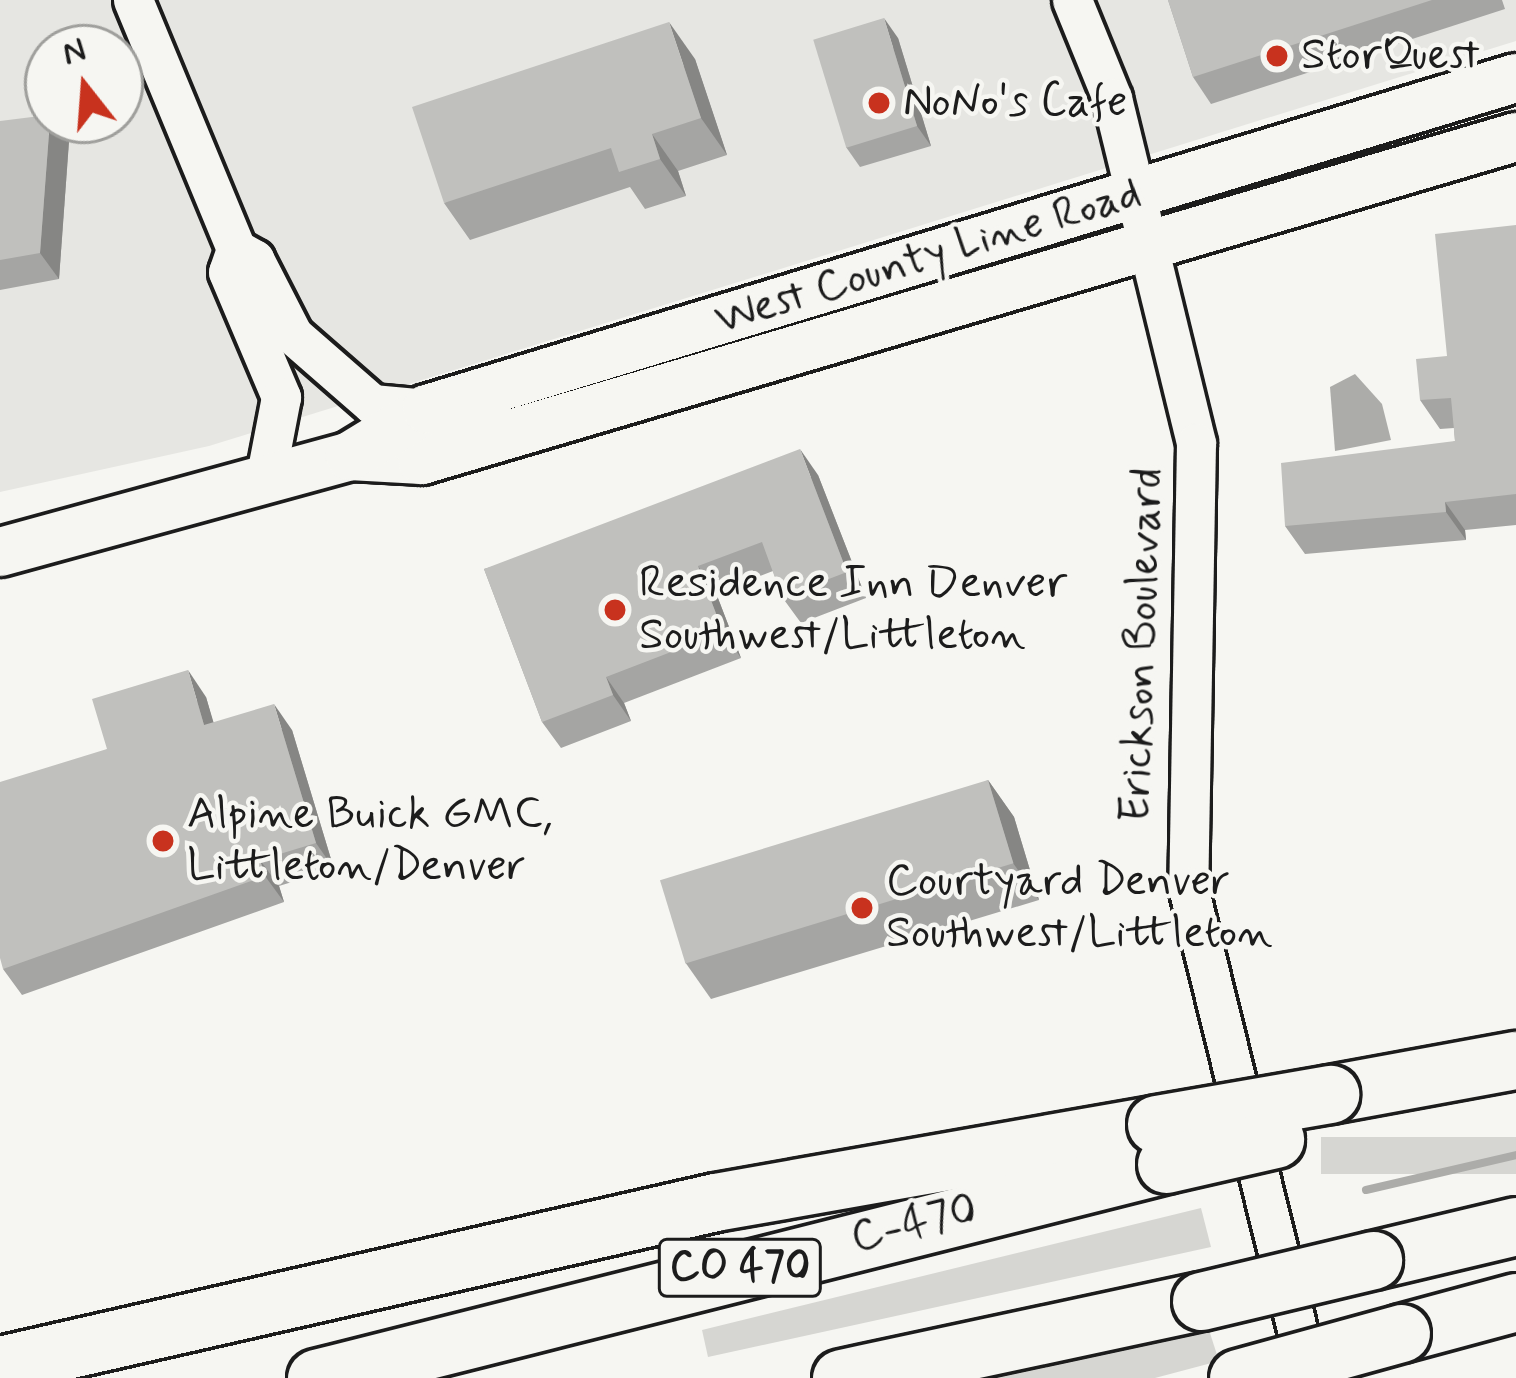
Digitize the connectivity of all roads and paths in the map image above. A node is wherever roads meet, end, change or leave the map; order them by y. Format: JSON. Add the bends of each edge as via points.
{"nodes":[{"id":1,"x":133,"y":0,"type":"edge"},
{"id":2,"x":1072,"y":0,"type":"edge"},
{"id":3,"x":1516,"y":78,"type":"edge"},
{"id":4,"x":1516,"y":137,"type":"edge"},
{"id":5,"x":1137,"y":194,"type":"junction"},
{"id":6,"x":236,"y":249,"type":"junction"},
{"id":7,"x":1149,"y":249,"type":"junction"},
{"id":8,"x":427,"y":410,"type":"junction"},
{"id":9,"x":350,"y":457,"type":"junction"},
{"id":10,"x":266,"y":480,"type":"junction"},
{"id":11,"x":0,"y":552,"type":"edge"},
{"id":12,"x":1516,"y":1060,"type":"edge"},
{"id":13,"x":1516,"y":1084,"type":"edge"},
{"id":14,"x":1334,"y":1109,"type":"junction"},
{"id":15,"x":1161,"y":1144,"type":"junction"},
{"id":16,"x":1516,"y":1226,"type":"edge"},
{"id":17,"x":1516,"y":1302,"type":"edge"},
{"id":18,"x":0,"y":1366,"type":"edge"},
{"id":19,"x":316,"y":1378,"type":"edge"},
{"id":20,"x":841,"y":1378,"type":"edge"},
{"id":21,"x":1238,"y":1378,"type":"edge"},
{"id":22,"x":1309,"y":1378,"type":"edge"}],
"edges":[{"from":1,"to":6,"type":"street"},
{"from":2,"to":5,"type":"street","name":"Erickson Boulevard"},
{"from":3,"to":5,"type":"main road","name":"West County Line Road"},
{"from":4,"to":7,"type":"main road","name":"West County Line Road"},
{"from":5,"to":7,"type":"street","name":"Erickson Boulevard"},
{"from":5,"to":8,"type":"main road","name":"West County Line Road"},
{"from":6,"to":8,"type":"street","via":[[254,259],[293,335],[345,388]]},
{"from":6,"to":10,"type":"street","via":[[228,272],[280,397]]},
{"from":7,"to":9,"type":"main road","name":"West County Line Road","via":[[422,460]]},
{"from":7,"to":22,"type":"street","name":"Erickson Boulevard","via":[[1203,501],[1183,721],[1188,887]]},
{"from":8,"to":9,"type":"main road","name":"West County Line Road"},
{"from":9,"to":10,"type":"main road","name":"West County Line Road"},
{"from":10,"to":11,"type":"main road","name":"West County Line Road"},
{"from":12,"to":14,"type":"highway"},
{"from":13,"to":14,"type":"highway","name":"C-470","number":"CO 470"},
{"from":14,"to":15,"type":"highway","name":"C-470","number":"CO 470","bridge":true},
{"from":15,"to":18,"type":"highway","via":[[715,1202]]},
{"from":15,"to":19,"type":"highway","name":"C-470","number":"CO 470"},
{"from":16,"to":20,"type":"highway","bridge":true},
{"from":17,"to":21,"type":"highway","bridge":true}]}
